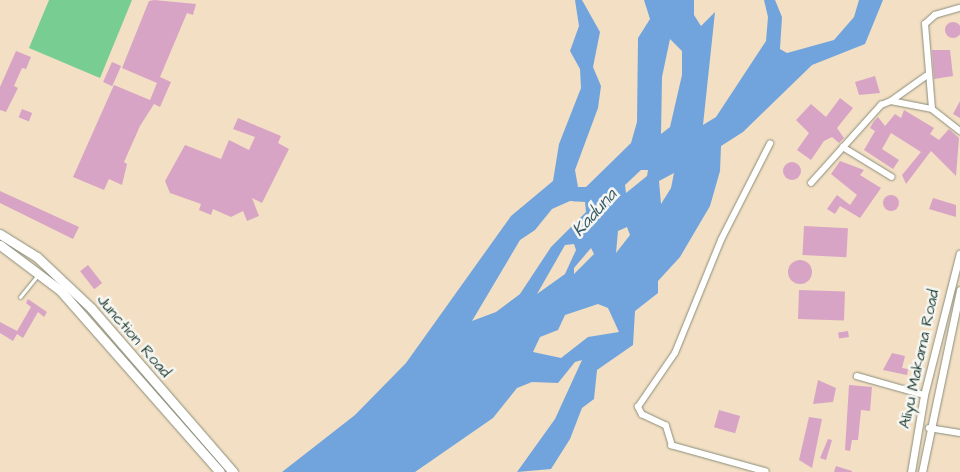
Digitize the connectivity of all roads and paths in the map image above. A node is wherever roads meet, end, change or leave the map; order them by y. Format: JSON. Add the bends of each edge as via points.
{"nodes":[{"id":1,"x":960,"y":8,"type":"edge"},
{"id":2,"x":926,"y":76,"type":"junction"},
{"id":3,"x":891,"y":101,"type":"junction"},
{"id":4,"x":932,"y":109,"type":"junction"},
{"id":5,"x":960,"y":131,"type":"edge"},
{"id":6,"x":770,"y":144,"type":"dead end"},
{"id":7,"x":843,"y":147,"type":"junction"},
{"id":8,"x":892,"y":177,"type":"dead end"},
{"id":9,"x":811,"y":183,"type":"dead end"},
{"id":10,"x":0,"y":234,"type":"edge"},
{"id":11,"x":0,"y":245,"type":"edge"},
{"id":12,"x":960,"y":253,"type":"edge"},
{"id":13,"x":40,"y":274,"type":"junction"},
{"id":14,"x":960,"y":290,"type":"edge"},
{"id":15,"x":20,"y":297,"type":"dead end"},
{"id":16,"x":858,"y":376,"type":"dead end"},
{"id":17,"x":924,"y":395,"type":"junction"},
{"id":18,"x":929,"y":428,"type":"junction"},
{"id":19,"x":960,"y":433,"type":"edge"},
{"id":20,"x":219,"y":471,"type":"edge"},
{"id":21,"x":911,"y":471,"type":"edge"},
{"id":22,"x":233,"y":472,"type":"edge"},
{"id":23,"x":766,"y":472,"type":"edge"},
{"id":24,"x":920,"y":472,"type":"edge"}],
"edges":[{"from":1,"to":2,"type":"street","via":[[935,15],[925,24]]},
{"from":2,"to":3,"type":"street"},
{"from":2,"to":4,"type":"street"},
{"from":3,"to":4,"type":"street"},
{"from":3,"to":7,"type":"street","via":[[880,105]]},
{"from":4,"to":5,"type":"street"},
{"from":6,"to":23,"type":"street","via":[[721,240],[675,353],[638,407],[642,415],[666,426],[672,446]]},
{"from":7,"to":8,"type":"street"},
{"from":7,"to":9,"type":"street"},
{"from":10,"to":22,"type":"main road","name":"Junction Road","via":[[37,257],[85,302]]},
{"from":11,"to":13,"type":"main road","name":"Junction Road"},
{"from":12,"to":17,"type":"street","name":"Aliyu Makama Road"},
{"from":13,"to":15,"type":"lane"},
{"from":13,"to":20,"type":"main road","name":"Junction Road","via":[[84,317]]},
{"from":14,"to":18,"type":"street","name":"Aliyu Makama Road"},
{"from":16,"to":17,"type":"street"},
{"from":17,"to":21,"type":"street","name":"Aliyu Makama Road"},
{"from":18,"to":19,"type":"street"},
{"from":18,"to":24,"type":"street","name":"Aliyu Makama Road"},
{"from":21,"to":24,"type":"street"}]}
